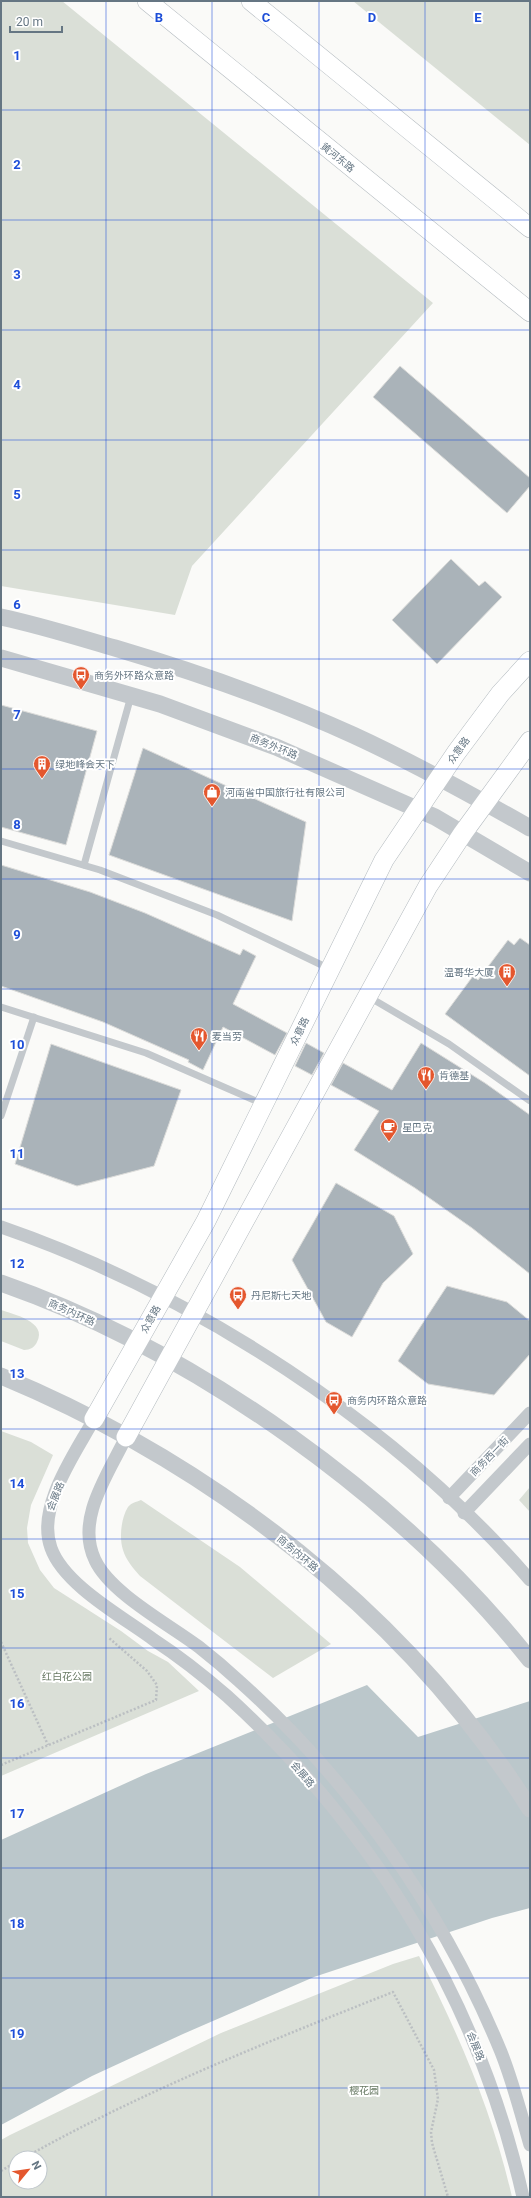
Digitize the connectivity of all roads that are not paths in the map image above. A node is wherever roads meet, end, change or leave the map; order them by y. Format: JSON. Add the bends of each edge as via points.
{"nodes":[{"id":1,"x":147,"y":1,"type":"edge"},
{"id":2,"x":250,"y":1,"type":"edge"},
{"id":3,"x":530,"y":228,"type":"edge"},
{"id":4,"x":530,"y":312,"type":"edge"},
{"id":5,"x":1,"y":617,"type":"edge"},
{"id":6,"x":1,"y":658,"type":"edge"},
{"id":7,"x":530,"y":661,"type":"edge"},
{"id":8,"x":131,"y":695,"type":"junction"},
{"id":9,"x":530,"y":741,"type":"edge"},
{"id":10,"x":439,"y":777,"type":"junction"},
{"id":11,"x":485,"y":802,"type":"junction"},
{"id":12,"x":417,"y":809,"type":"junction"},
{"id":13,"x":530,"y":828,"type":"edge"},
{"id":14,"x":463,"y":833,"type":"junction"},
{"id":15,"x":1,"y":841,"type":"edge"},
{"id":16,"x":84,"y":865,"type":"junction"},
{"id":17,"x":530,"y":873,"type":"edge"},
{"id":18,"x":330,"y":969,"type":"junction"},
{"id":19,"x":368,"y":997,"type":"junction"},
{"id":20,"x":1,"y":1007,"type":"edge"},
{"id":21,"x":34,"y":1017,"type":"junction"},
{"id":22,"x":530,"y":1101,"type":"edge"},
{"id":23,"x":263,"y":1104,"type":"junction"},
{"id":24,"x":1,"y":1116,"type":"edge"},
{"id":25,"x":1,"y":1227,"type":"edge"},
{"id":26,"x":1,"y":1283,"type":"edge"},
{"id":27,"x":163,"y":1297,"type":"junction"},
{"id":28,"x":194,"y":1314,"type":"junction"},
{"id":29,"x":137,"y":1343,"type":"junction"},
{"id":30,"x":168,"y":1361,"type":"junction"},
{"id":31,"x":1,"y":1376,"type":"edge"},
{"id":32,"x":530,"y":1413,"type":"edge"},
{"id":33,"x":94,"y":1419,"type":"junction"},
{"id":34,"x":126,"y":1437,"type":"junction"},
{"id":35,"x":530,"y":1444,"type":"edge"},
{"id":36,"x":449,"y":1498,"type":"junction"},
{"id":37,"x":464,"y":1513,"type":"junction"},
{"id":38,"x":530,"y":1580,"type":"edge"},
{"id":39,"x":530,"y":1660,"type":"edge"},
{"id":40,"x":530,"y":1809,"type":"edge"},
{"id":41,"x":530,"y":2145,"type":"edge"},
{"id":42,"x":523,"y":2197,"type":"edge"}],
"edges":[{"from":1,"to":4,"type":"main road","name":"黄河东路"},
{"from":2,"to":3,"type":"main road"},
{"from":5,"to":10,"type":"street","via":[[173,665],[353,735]]},
{"from":6,"to":8,"type":"street","name":"商务外环路"},
{"from":7,"to":10,"type":"main road","name":"众意路","via":[[500,694]]},
{"from":8,"to":12,"type":"street","name":"商务外环路","via":[[276,747]]},
{"from":8,"to":16,"type":"lane"},
{"from":9,"to":11,"type":"main road"},
{"from":10,"to":11,"type":"street"},
{"from":10,"to":12,"type":"main road","name":"众意路"},
{"from":11,"to":13,"type":"street"},
{"from":11,"to":14,"type":"main road"},
{"from":12,"to":14,"type":"street","name":"商务外环路"},
{"from":12,"to":18,"type":"main road","name":"众意路","via":[[384,860]]},
{"from":14,"to":17,"type":"street","name":"商务外环路"},
{"from":14,"to":19,"type":"main road","via":[[428,886]]},
{"from":15,"to":16,"type":"lane"},
{"from":16,"to":18,"type":"lane","via":[[217,915]]},
{"from":18,"to":23,"type":"main road","name":"众意路"},
{"from":19,"to":22,"type":"lane","via":[[449,1044]]},
{"from":19,"to":28,"type":"main road"},
{"from":20,"to":21,"type":"lane"},
{"from":21,"to":23,"type":"lane","via":[[146,1053]]},
{"from":21,"to":24,"type":"lane"},
{"from":23,"to":27,"type":"main road","name":"众意路","via":[[206,1221]]},
{"from":25,"to":27,"type":"street","via":[[93,1263]]},
{"from":26,"to":29,"type":"street","name":"商务内环路","via":[[72,1311]]},
{"from":27,"to":28,"type":"street"},
{"from":27,"to":29,"type":"main road","name":"众意路"},
{"from":28,"to":30,"type":"main road"},
{"from":28,"to":36,"type":"street","via":[[277,1364],[336,1405],[374,1433]]},
{"from":29,"to":30,"type":"street","name":"商务内环路"},
{"from":29,"to":33,"type":"main road","name":"众意路"},
{"from":30,"to":34,"type":"main road"},
{"from":30,"to":39,"type":"street","name":"商务内环路","via":[[248,1408],[342,1475],[438,1560]]},
{"from":31,"to":33,"type":"street","name":"商务内环路"},
{"from":32,"to":36,"type":"street","name":"商务西一街"},
{"from":33,"to":34,"type":"street","name":"商务内环路"},
{"from":33,"to":42,"type":"street","name":"会展路","via":[[65,1473],[47,1517],[47,1535],[58,1563],[84,1590],[189,1664],[247,1716],[296,1764],[364,1846],[440,1967],[483,2062],[501,2114]]},
{"from":34,"to":40,"type":"street","name":"商务内环路","via":[[201,1482],[287,1543],[342,1590],[406,1652],[461,1714]]},
{"from":34,"to":41,"type":"street","name":"会展路","via":[[94,1504],[88,1527],[89,1543],[95,1560],[105,1576],[120,1590],[200,1648],[268,1709],[309,1750],[379,1834],[413,1885],[481,2007],[502,2054]]},
{"from":35,"to":37,"type":"street"},
{"from":36,"to":37,"type":"street"},
{"from":37,"to":38,"type":"street"}]}
